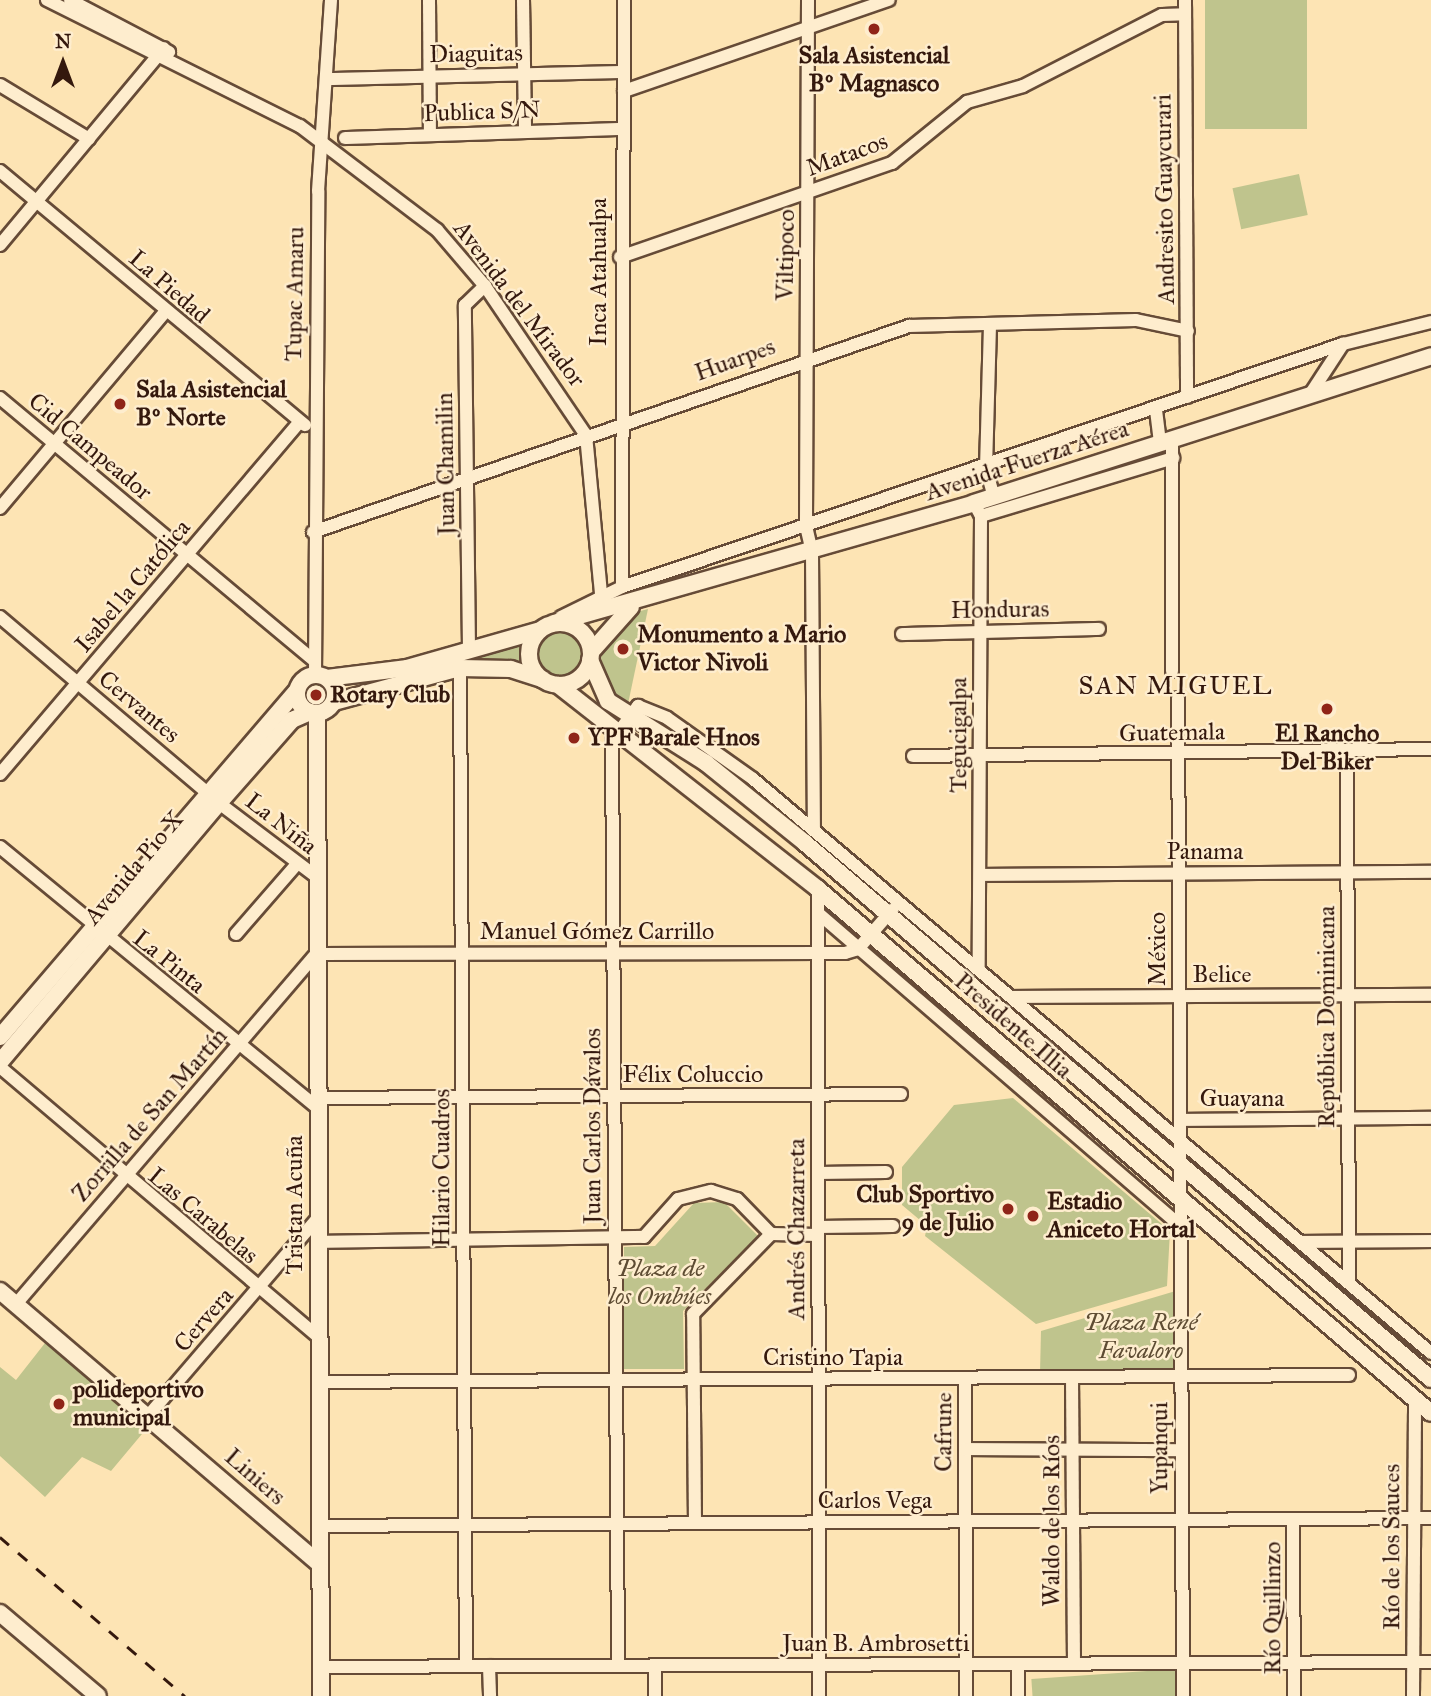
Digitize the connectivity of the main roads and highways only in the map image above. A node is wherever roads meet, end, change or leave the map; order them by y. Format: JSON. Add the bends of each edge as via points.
{"nodes":[{"id":1,"x":1431,"y":356,"type":"edge"},
{"id":2,"x":635,"y":604,"type":"junction"},
{"id":3,"x":548,"y":626,"type":"junction"},
{"id":4,"x":591,"y":656,"type":"junction"},
{"id":5,"x":460,"y":668,"type":"joint"},
{"id":6,"x":319,"y":671,"type":"junction"},
{"id":7,"x":550,"y":682,"type":"junction"},
{"id":8,"x":297,"y":690,"type":"junction"},
{"id":9,"x":334,"y":702,"type":"junction"},
{"id":10,"x":314,"y":713,"type":"junction"},
{"id":11,"x":623,"y":722,"type":"junction"},
{"id":12,"x":213,"y":798,"type":"junction"},
{"id":13,"x":99,"y":932,"type":"junction"},
{"id":14,"x":0,"y":1037,"type":"edge"},
{"id":15,"x":0,"y":1065,"type":"edge"},
{"id":16,"x":0,"y":1291,"type":"edge"},
{"id":17,"x":1431,"y":1380,"type":"edge"},
{"id":18,"x":1431,"y":1413,"type":"edge"},
{"id":19,"x":319,"y":1563,"type":"junction"},
{"id":20,"x":0,"y":1613,"type":"edge"},
{"id":21,"x":98,"y":1696,"type":"edge"},
{"id":22,"x":321,"y":1696,"type":"edge"}],
"edges":[{"from":1,"to":2,"type":"main road","name":"Avenida Fuerza Aérea","via":[[994,497],[978,510]]},
{"from":2,"to":3,"type":"main road","name":"Avenida Fuerza Aérea"},
{"from":2,"to":4,"type":"main road","via":[[612,621]]},
{"from":3,"to":4,"type":"main road","via":[[579,629]]},
{"from":3,"to":6,"type":"main road","name":"Avenida Fuerza Aérea","via":[[359,678]]},
{"from":3,"to":7,"type":"main road","via":[[529,655]]},
{"from":4,"to":7,"type":"main road","via":[[582,675]]},
{"from":4,"to":11,"type":"main road","name":"Presidente Illia","via":[[599,690]]},
{"from":5,"to":7,"type":"main road","name":"Presidente Illia","via":[[511,669]]},
{"from":5,"to":9,"type":"main road","name":"Avenida Pio X"},
{"from":6,"to":8,"type":"main road","name":"Avenida Pio X"},
{"from":6,"to":9,"type":"main road"},
{"from":7,"to":11,"type":"main road","name":"Presidente Illia"},
{"from":8,"to":10,"type":"main road"},
{"from":8,"to":12,"type":"main road","name":"Avenida Pio X"},
{"from":9,"to":10,"type":"main road","name":"Avenida Pio X"},
{"from":10,"to":12,"type":"main road","name":"Avenida Pio X","via":[[292,720]]},
{"from":10,"to":19,"type":"main road","name":"Tristan Acuña"},
{"from":11,"to":17,"type":"main road","name":"Presidente Illia","via":[[706,762],[894,908]]},
{"from":11,"to":18,"type":"main road","name":"Presidente Illia","via":[[872,935],[1031,1082],[1180,1199]]},
{"from":12,"to":13,"type":"main road","name":"Avenida Pio X"},
{"from":13,"to":14,"type":"main road","name":"Avenida Pio X"},
{"from":13,"to":15,"type":"main road","name":"Avenida Pio X"},
{"from":16,"to":19,"type":"main road","name":"Liniers"},
{"from":19,"to":22,"type":"main road","name":"Tristan Acuña"},
{"from":20,"to":21,"type":"main road"}]}
